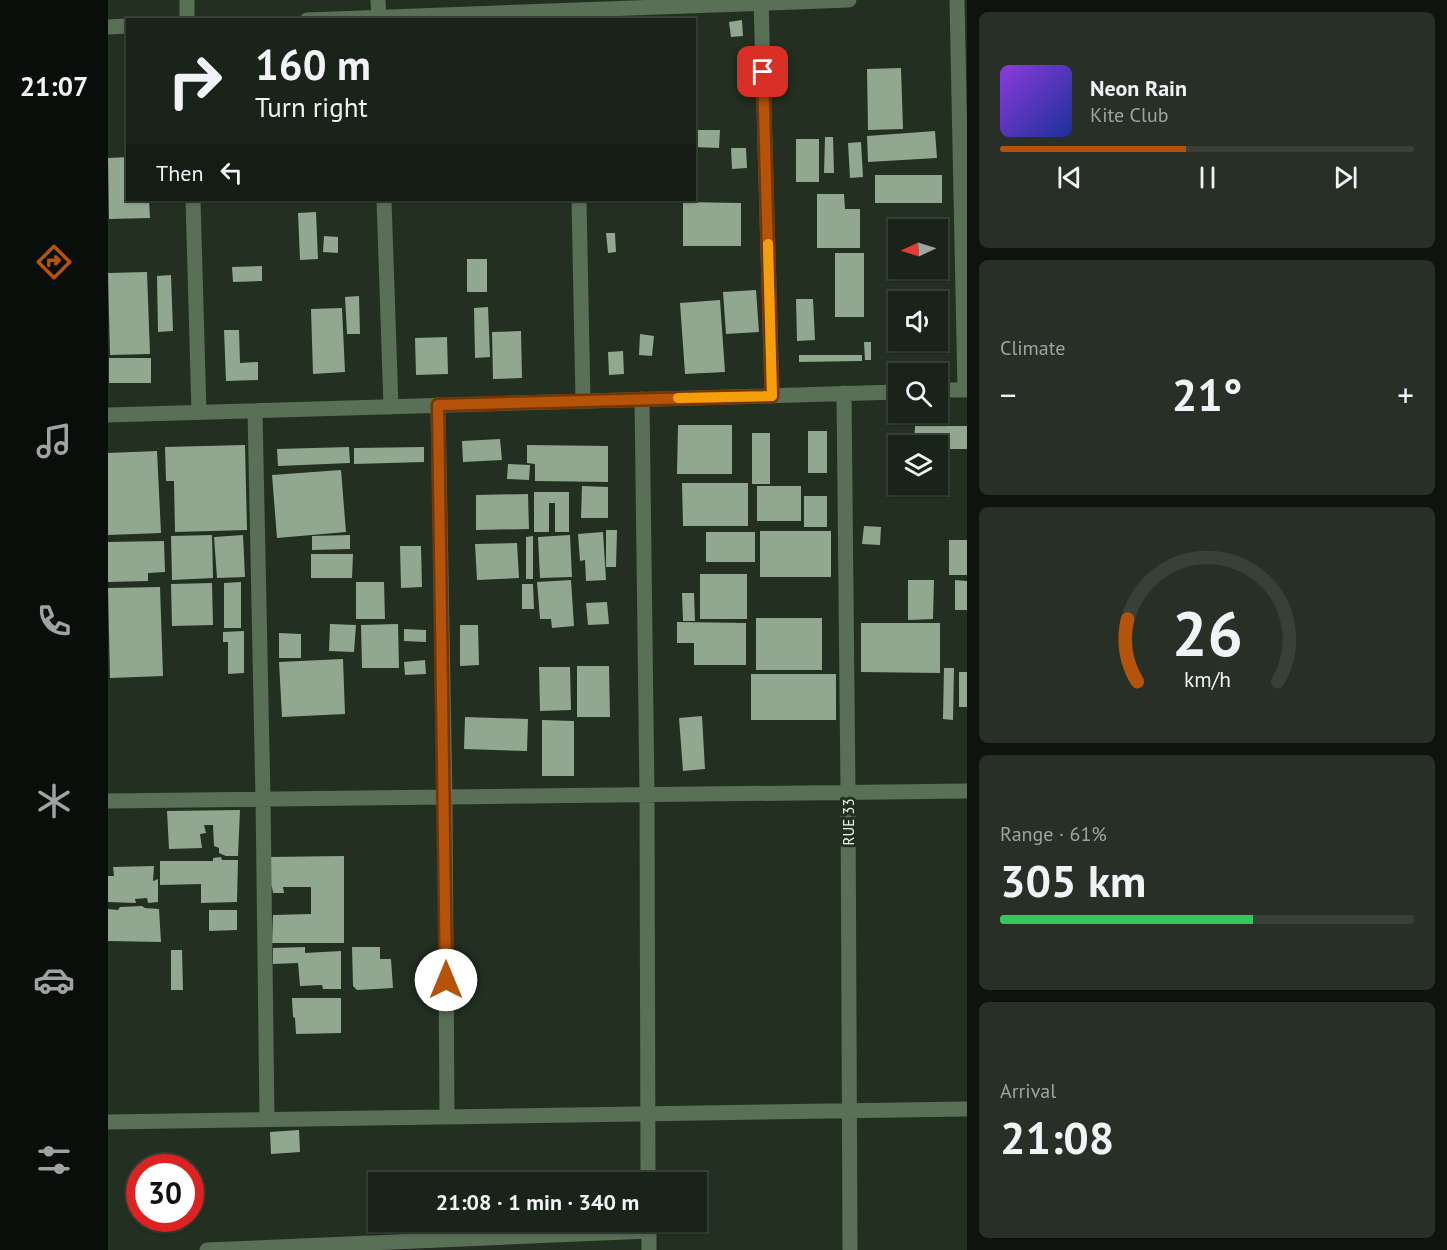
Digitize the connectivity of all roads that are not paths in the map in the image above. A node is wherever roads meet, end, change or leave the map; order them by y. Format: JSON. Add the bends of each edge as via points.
{"nodes":[{"id":1,"x":187,"y":0,"type":"edge"},
{"id":2,"x":378,"y":0,"type":"edge"},
{"id":3,"x":849,"y":0,"type":"edge"},
{"id":4,"x":957,"y":0,"type":"edge"},
{"id":5,"x":761,"y":2,"type":"edge"},
{"id":6,"x":574,"y":10,"type":"edge"},
{"id":7,"x":187,"y":18,"type":"edge"},
{"id":8,"x":379,"y":18,"type":"edge"},
{"id":9,"x":126,"y":26,"type":"edge"},
{"id":10,"x":108,"y":27,"type":"edge"},
{"id":11,"x":193,"y":201,"type":"edge"},
{"id":12,"x":384,"y":201,"type":"edge"},
{"id":13,"x":579,"y":201,"type":"edge"},
{"id":14,"x":948,"y":390,"type":"edge"},
{"id":15,"x":966,"y":390,"type":"edge"},
{"id":16,"x":888,"y":392,"type":"edge"},
{"id":17,"x":844,"y":393,"type":"junction"},
{"id":18,"x":772,"y":396,"type":"junction"},
{"id":19,"x":642,"y":399,"type":"junction"},
{"id":20,"x":583,"y":401,"type":"junction"},
{"id":21,"x":438,"y":405,"type":"junction"},
{"id":22,"x":391,"y":407,"type":"junction"},
{"id":23,"x":255,"y":411,"type":"junction"},
{"id":24,"x":199,"y":412,"type":"junction"},
{"id":25,"x":108,"y":415,"type":"edge"},
{"id":26,"x":967,"y":791,"type":"edge"},
{"id":27,"x":848,"y":792,"type":"junction"},
{"id":28,"x":647,"y":795,"type":"junction"},
{"id":29,"x":445,"y":797,"type":"junction"},
{"id":30,"x":263,"y":799,"type":"junction"},
{"id":31,"x":108,"y":801,"type":"edge"},
{"id":32,"x":967,"y":1110,"type":"edge"},
{"id":33,"x":849,"y":1111,"type":"junction"},
{"id":34,"x":648,"y":1114,"type":"junction"},
{"id":35,"x":447,"y":1117,"type":"junction"},
{"id":36,"x":267,"y":1119,"type":"junction"},
{"id":37,"x":108,"y":1122,"type":"edge"},
{"id":38,"x":648,"y":1172,"type":"edge"},
{"id":39,"x":574,"y":1232,"type":"edge"},
{"id":40,"x":649,"y":1232,"type":"edge"},
{"id":41,"x":411,"y":1245,"type":"edge"},
{"id":42,"x":207,"y":1250,"type":"edge"},
{"id":43,"x":230,"y":1250,"type":"edge"},
{"id":44,"x":649,"y":1250,"type":"edge"},
{"id":45,"x":850,"y":1250,"type":"edge"}],
"edges":[{"from":1,"to":7,"type":"street"},
{"from":2,"to":8,"type":"street"},
{"from":3,"to":5,"type":"street"},
{"from":4,"to":15,"type":"street"},
{"from":5,"to":6,"type":"street"},
{"from":5,"to":18,"type":"street"},
{"from":6,"to":8,"type":"street"},
{"from":9,"to":10,"type":"street"},
{"from":11,"to":24,"type":"street"},
{"from":12,"to":22,"type":"street"},
{"from":13,"to":20,"type":"street"},
{"from":14,"to":15,"type":"street"},
{"from":16,"to":17,"type":"street"},
{"from":17,"to":18,"type":"street"},
{"from":17,"to":27,"type":"street","name":"RUE 33"},
{"from":18,"to":19,"type":"street"},
{"from":19,"to":20,"type":"street"},
{"from":19,"to":28,"type":"street"},
{"from":20,"to":21,"type":"street"},
{"from":21,"to":22,"type":"street"},
{"from":21,"to":29,"type":"street"},
{"from":22,"to":23,"type":"street"},
{"from":23,"to":24,"type":"street"},
{"from":23,"to":30,"type":"street"},
{"from":24,"to":25,"type":"street"},
{"from":26,"to":27,"type":"street"},
{"from":27,"to":28,"type":"street"},
{"from":27,"to":33,"type":"street","name":"RUE 33"},
{"from":28,"to":29,"type":"street"},
{"from":28,"to":34,"type":"street"},
{"from":29,"to":30,"type":"street"},
{"from":29,"to":35,"type":"street"},
{"from":30,"to":31,"type":"street"},
{"from":30,"to":36,"type":"street"},
{"from":32,"to":33,"type":"street"},
{"from":33,"to":34,"type":"street"},
{"from":33,"to":45,"type":"street","name":"RUE 33"},
{"from":34,"to":35,"type":"street"},
{"from":34,"to":38,"type":"street"},
{"from":35,"to":36,"type":"street"},
{"from":36,"to":37,"type":"street"},
{"from":39,"to":41,"type":"street"},
{"from":40,"to":44,"type":"street"},
{"from":41,"to":43,"type":"street"},
{"from":42,"to":43,"type":"street"}]}
